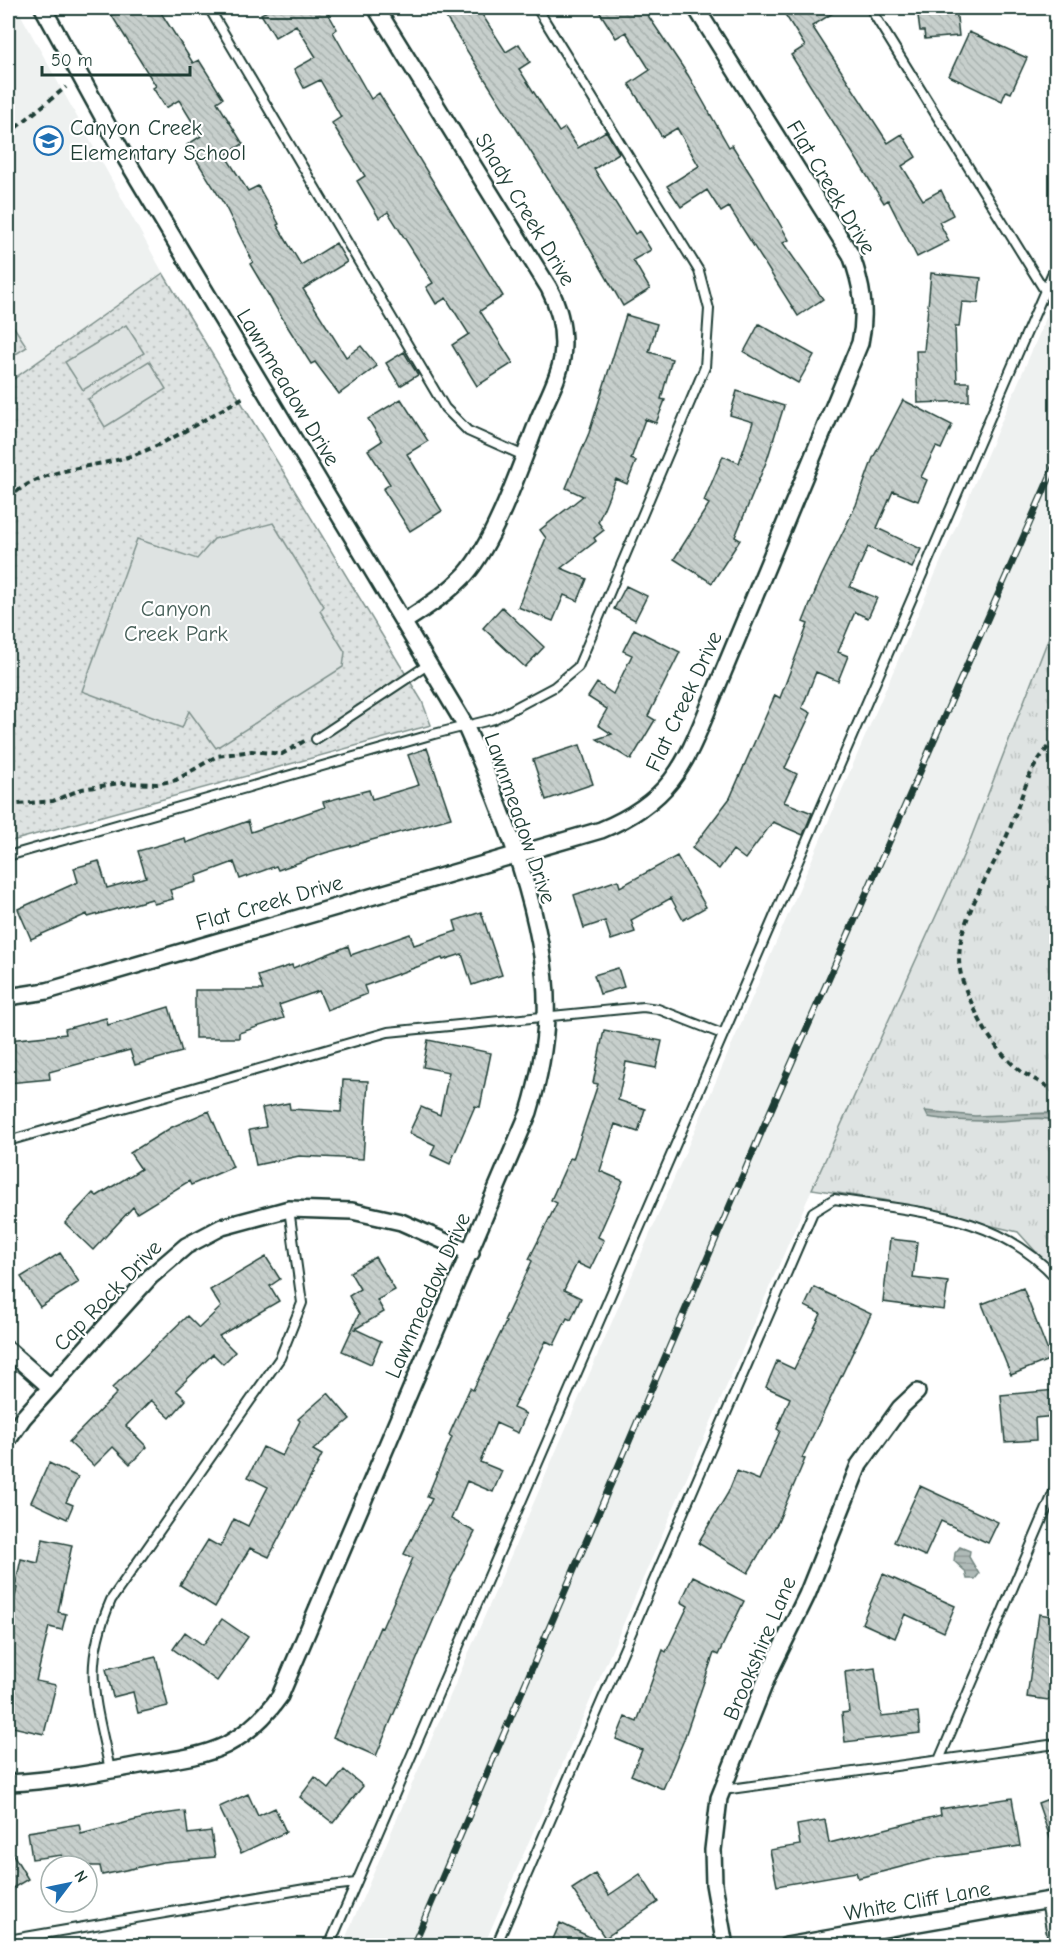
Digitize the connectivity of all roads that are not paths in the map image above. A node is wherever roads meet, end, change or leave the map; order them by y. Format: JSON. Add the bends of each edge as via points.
{"nodes":[{"id":1,"x":43,"y":8,"type":"edge"},
{"id":2,"x":209,"y":8,"type":"edge"},
{"id":3,"x":376,"y":8,"type":"edge"},
{"id":4,"x":537,"y":8,"type":"edge"},
{"id":5,"x":696,"y":8,"type":"edge"},
{"id":6,"x":870,"y":8,"type":"edge"},
{"id":7,"x":1056,"y":266,"type":"edge"},
{"id":8,"x":1045,"y":291,"type":"junction"},
{"id":9,"x":524,"y":456,"type":"junction"},
{"id":10,"x":405,"y":621,"type":"junction"},
{"id":11,"x":429,"y":664,"type":"junction"},
{"id":12,"x":465,"y":726,"type":"junction"},
{"id":13,"x":316,"y":739,"type":"dead end"},
{"id":14,"x":516,"y":855,"type":"junction"},
{"id":15,"x":8,"y":856,"type":"edge"},
{"id":16,"x":8,"y":997,"type":"edge"},
{"id":17,"x":546,"y":1017,"type":"junction"},
{"id":18,"x":722,"y":1034,"type":"junction"},
{"id":19,"x":8,"y":1141,"type":"edge"},
{"id":20,"x":289,"y":1209,"type":"junction"},
{"id":21,"x":471,"y":1253,"type":"junction"},
{"id":22,"x":1056,"y":1278,"type":"edge"},
{"id":23,"x":8,"y":1350,"type":"edge"},
{"id":24,"x":50,"y":1387,"type":"junction"},
{"id":25,"x":917,"y":1392,"type":"dead end"},
{"id":26,"x":8,"y":1440,"type":"edge"},
{"id":27,"x":1056,"y":1487,"type":"edge"},
{"id":28,"x":1056,"y":1744,"type":"edge"},
{"id":29,"x":939,"y":1760,"type":"junction"},
{"id":30,"x":110,"y":1770,"type":"junction"},
{"id":31,"x":8,"y":1783,"type":"edge"},
{"id":32,"x":723,"y":1790,"type":"junction"},
{"id":33,"x":356,"y":1883,"type":"junction"},
{"id":34,"x":1051,"y":1900,"type":"edge"},
{"id":35,"x":8,"y":1940,"type":"edge"},
{"id":36,"x":329,"y":1946,"type":"edge"},
{"id":37,"x":496,"y":1946,"type":"edge"},
{"id":38,"x":725,"y":1946,"type":"edge"},
{"id":39,"x":786,"y":1946,"type":"edge"},
{"id":40,"x":1054,"y":1946,"type":"edge"}],
"edges":[{"from":1,"to":10,"type":"street","name":"Lawnmeadow Drive","via":[[126,159]]},
{"from":2,"to":9,"type":"lane","via":[[445,408],[468,431]]},
{"from":3,"to":9,"type":"street","name":"Shady Creek Drive","via":[[558,304],[562,357]]},
{"from":4,"to":12,"type":"lane","via":[[699,271],[709,309],[705,367],[578,667],[554,687],[494,719]]},
{"from":5,"to":14,"type":"street","name":"Flat Creek Drive","via":[[851,255],[863,297],[863,329],[704,718],[671,783],[648,805],[616,824]]},
{"from":6,"to":8,"type":"lane"},
{"from":7,"to":8,"type":"lane"},
{"from":8,"to":18,"type":"lane"},
{"from":9,"to":10,"type":"street","name":"Shady Creek Drive","via":[[495,524],[466,573],[436,602]]},
{"from":10,"to":11,"type":"street","name":"Lawnmeadow Drive"},
{"from":11,"to":12,"type":"street","name":"Lawnmeadow Drive"},
{"from":11,"to":13,"type":"lane"},
{"from":12,"to":14,"type":"street","name":"Lawnmeadow Drive"},
{"from":12,"to":15,"type":"lane"},
{"from":14,"to":16,"type":"street","name":"Flat Creek Drive","via":[[47,991]]},
{"from":14,"to":17,"type":"street","name":"Lawnmeadow Drive","via":[[536,929]]},
{"from":17,"to":18,"type":"lane","via":[[643,1007]]},
{"from":17,"to":19,"type":"lane","via":[[388,1032]]},
{"from":17,"to":21,"type":"street","name":"Lawnmeadow Drive","via":[[529,1112]]},
{"from":18,"to":33,"type":"lane"},
{"from":20,"to":21,"type":"street","name":"Cap Rock Drive","via":[[342,1210],[384,1217]]},
{"from":20,"to":24,"type":"street","name":"Cap Rock Drive","via":[[222,1227],[186,1246],[150,1276]]},
{"from":20,"to":30,"type":"lane","via":[[302,1303],[280,1358],[111,1600],[99,1630],[92,1673]]},
{"from":21,"to":30,"type":"street","name":"Lawnmeadow Drive","via":[[280,1696],[253,1726],[212,1751]]},
{"from":22,"to":37,"type":"lane","via":[[1016,1242],[992,1229],[963,1221],[834,1199],[813,1212]]},
{"from":23,"to":24,"type":"street"},
{"from":24,"to":26,"type":"street","name":"Cap Rock Drive"},
{"from":25,"to":32,"type":"street","name":"Brookshire Lane","via":[[900,1408],[859,1466],[807,1595],[768,1675]]},
{"from":27,"to":29,"type":"lane"},
{"from":28,"to":29,"type":"lane"},
{"from":29,"to":32,"type":"lane"},
{"from":30,"to":31,"type":"street","name":"Lawnmeadow Drive"},
{"from":32,"to":38,"type":"street","name":"Brookshire Lane","via":[[712,1850]]},
{"from":33,"to":35,"type":"lane"},
{"from":33,"to":36,"type":"lane"},
{"from":34,"to":39,"type":"street","name":"White Cliff Lane"},
{"from":34,"to":40,"type":"lane"}]}
